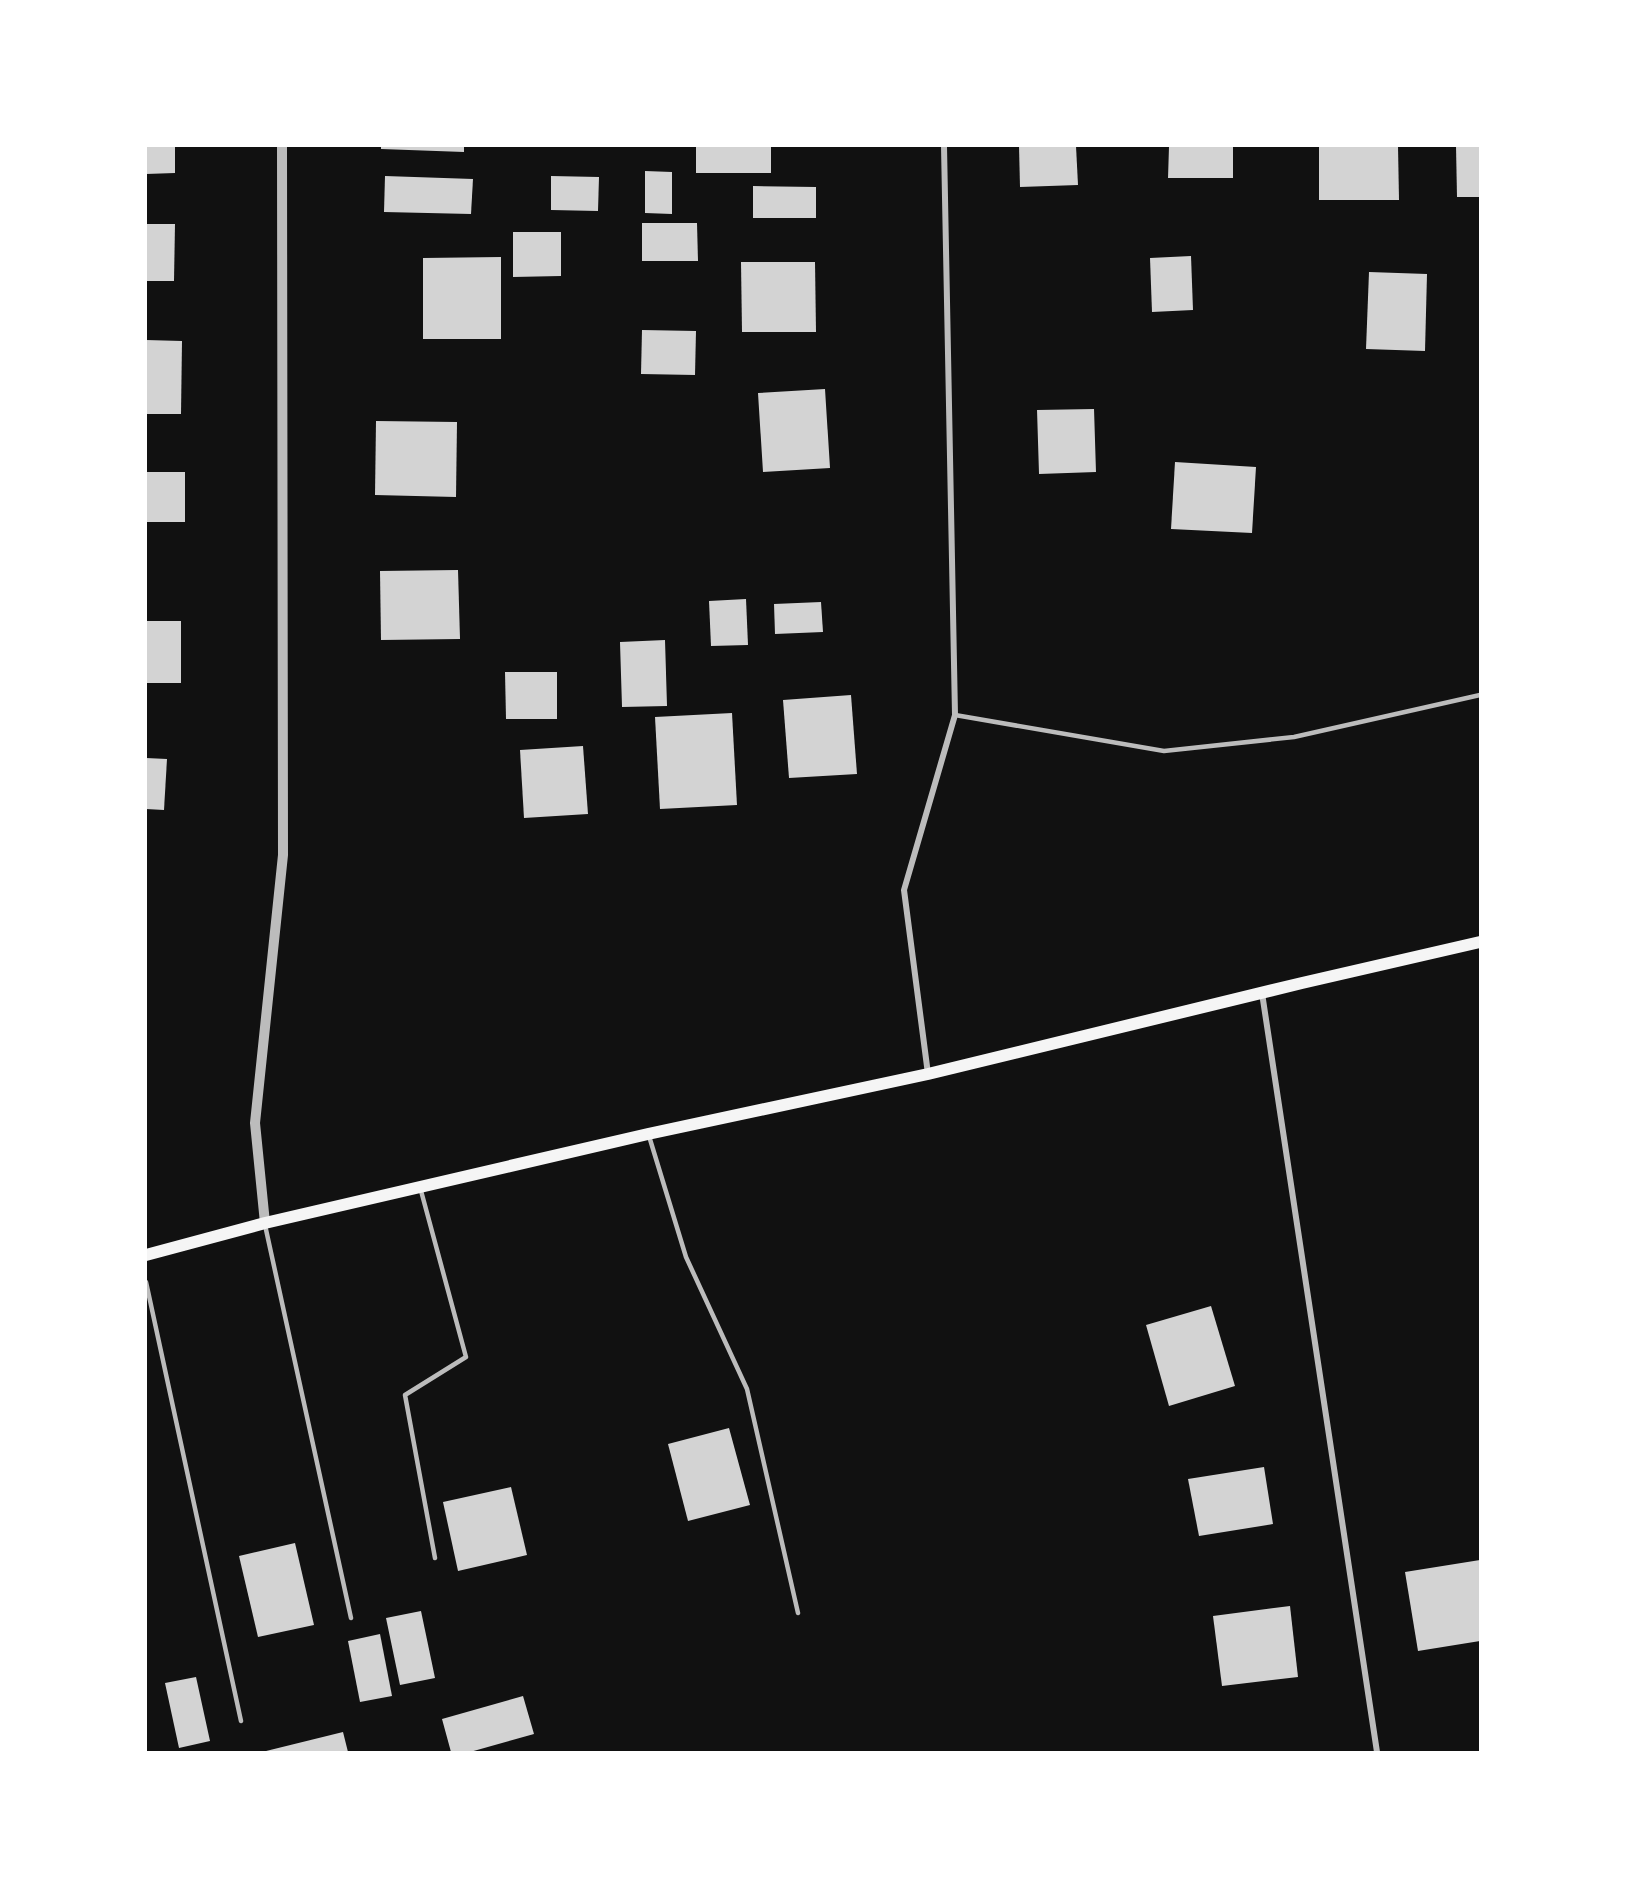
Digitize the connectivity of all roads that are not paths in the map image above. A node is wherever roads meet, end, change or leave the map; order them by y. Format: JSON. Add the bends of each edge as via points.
{"nodes":[{"id":1,"x":282,"y":146,"type":"edge"},
{"id":2,"x":944,"y":146,"type":"edge"},
{"id":3,"x":1480,"y":694,"type":"edge"},
{"id":4,"x":956,"y":715,"type":"junction"},
{"id":5,"x":1480,"y":942,"type":"edge"},
{"id":6,"x":1262,"y":993,"type":"junction"},
{"id":7,"x":928,"y":1074,"type":"junction"},
{"id":8,"x":648,"y":1134,"type":"junction"},
{"id":9,"x":420,"y":1187,"type":"junction"},
{"id":10,"x":265,"y":1223,"type":"junction"},
{"id":11,"x":146,"y":1255,"type":"edge"},
{"id":12,"x":146,"y":1282,"type":"edge"},
{"id":13,"x":435,"y":1558,"type":"dead end"},
{"id":14,"x":798,"y":1613,"type":"dead end"},
{"id":15,"x":351,"y":1618,"type":"dead end"},
{"id":16,"x":241,"y":1720,"type":"dead end"},
{"id":17,"x":1377,"y":1752,"type":"edge"}],
"edges":[{"from":1,"to":10,"type":"street","via":[[283,855],[255,1123]]},
{"from":2,"to":4,"type":"street"},
{"from":3,"to":4,"type":"lane","via":[[1294,737],[1164,751]]},
{"from":4,"to":7,"type":"street","via":[[904,890]]},
{"from":5,"to":6,"type":"main road"},
{"from":6,"to":7,"type":"main road"},
{"from":6,"to":17,"type":"street"},
{"from":7,"to":8,"type":"main road"},
{"from":8,"to":9,"type":"main road"},
{"from":8,"to":14,"type":"lane","via":[[686,1257],[747,1389]]},
{"from":9,"to":10,"type":"main road"},
{"from":9,"to":13,"type":"lane","via":[[466,1357],[405,1395]]},
{"from":10,"to":11,"type":"main road"},
{"from":10,"to":15,"type":"lane"},
{"from":12,"to":16,"type":"lane"}]}
